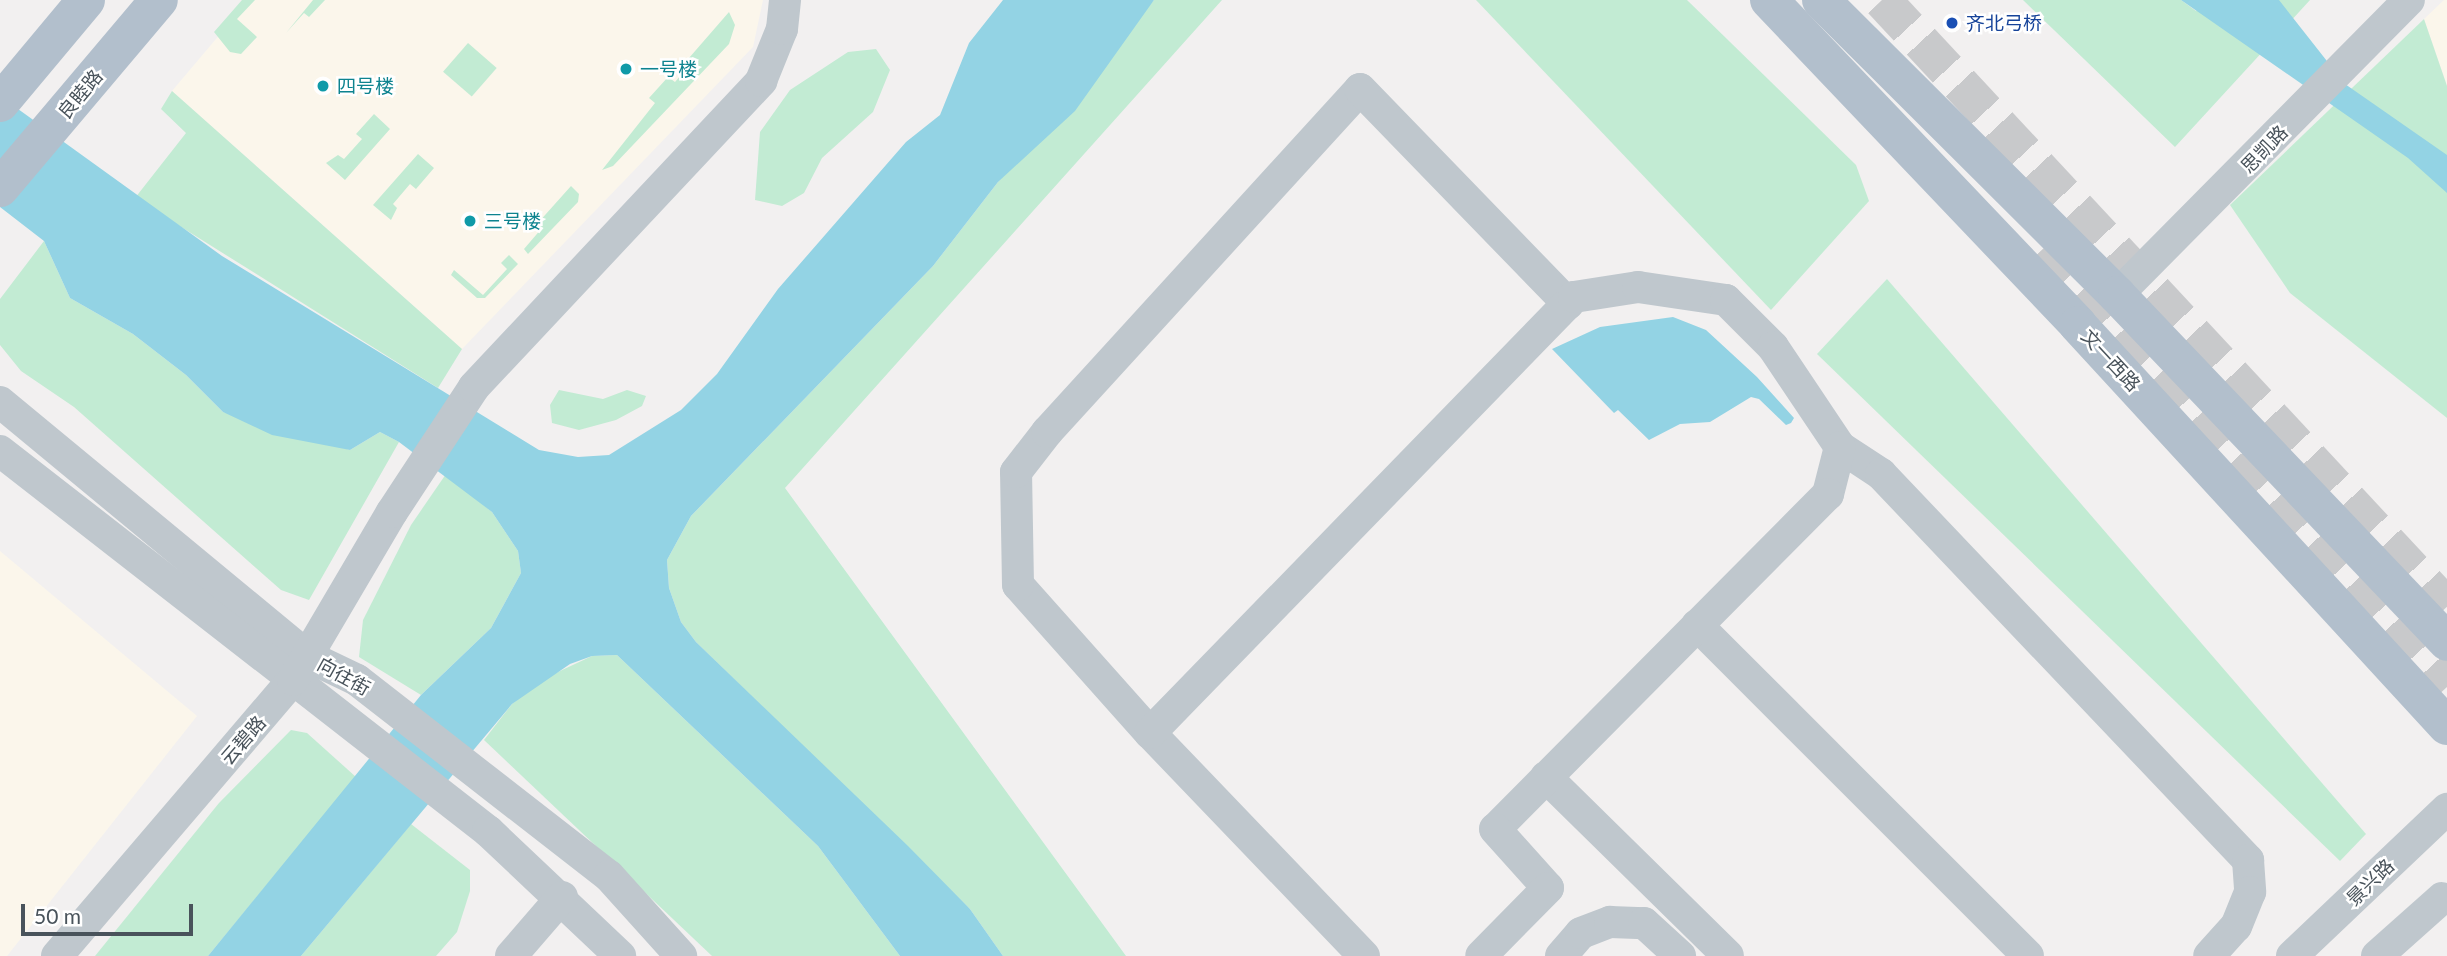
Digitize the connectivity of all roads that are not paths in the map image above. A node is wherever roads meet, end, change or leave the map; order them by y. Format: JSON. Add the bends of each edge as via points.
{"nodes":[{"id":1,"x":86,"y":0,"type":"edge"},
{"id":2,"x":159,"y":0,"type":"edge"},
{"id":3,"x":785,"y":0,"type":"edge"},
{"id":4,"x":1769,"y":0,"type":"edge"},
{"id":5,"x":1821,"y":0,"type":"edge"},
{"id":6,"x":2409,"y":0,"type":"edge"},
{"id":7,"x":0,"y":103,"type":"edge"},
{"id":8,"x":0,"y":188,"type":"edge"},
{"id":9,"x":2117,"y":295,"type":"junction"},
{"id":10,"x":1568,"y":304,"type":"junction"},
{"id":11,"x":0,"y":402,"type":"edge"},
{"id":12,"x":1840,"y":447,"type":"junction"},
{"id":13,"x":0,"y":451,"type":"edge"},
{"id":14,"x":1697,"y":625,"type":"junction"},
{"id":15,"x":2447,"y":642,"type":"edge"},
{"id":16,"x":300,"y":668,"type":"junction"},
{"id":17,"x":2447,"y":726,"type":"edge"},
{"id":18,"x":1150,"y":733,"type":"junction"},
{"id":19,"x":1546,"y":778,"type":"junction"},
{"id":20,"x":2447,"y":808,"type":"edge"},
{"id":21,"x":2394,"y":859,"type":"junction"},
{"id":22,"x":2445,"y":896,"type":"edge"},
{"id":23,"x":562,"y":897,"type":"junction"},
{"id":24,"x":57,"y":956,"type":"edge"},
{"id":25,"x":511,"y":956,"type":"edge"},
{"id":26,"x":620,"y":956,"type":"edge"},
{"id":27,"x":681,"y":956,"type":"edge"},
{"id":28,"x":1364,"y":956,"type":"edge"},
{"id":29,"x":1481,"y":956,"type":"edge"},
{"id":30,"x":1561,"y":956,"type":"edge"},
{"id":31,"x":1680,"y":956,"type":"edge"},
{"id":32,"x":1728,"y":956,"type":"edge"},
{"id":33,"x":2028,"y":956,"type":"edge"},
{"id":34,"x":2209,"y":956,"type":"edge"},
{"id":35,"x":2292,"y":956,"type":"edge"},
{"id":36,"x":2319,"y":956,"type":"edge"},
{"id":37,"x":2377,"y":956,"type":"edge"},
{"id":38,"x":2392,"y":956,"type":"edge"}],
"edges":[{"from":1,"to":7,"type":"main road"},
{"from":2,"to":8,"type":"main road","name":"良睦路"},
{"from":3,"to":16,"type":"street","name":"云碧路","via":[[782,29],[761,81],[474,387]]},
{"from":4,"to":17,"type":"main road","name":"文一西路","via":[[2078,325]]},
{"from":5,"to":9,"type":"main road"},
{"from":6,"to":9,"type":"street","name":"思凯路"},
{"from":9,"to":15,"type":"main road"},
{"from":10,"to":12,"type":"street","via":[[1574,298],[1638,288],[1726,300],[1773,347]]},
{"from":10,"to":18,"type":"street"},
{"from":10,"to":18,"type":"street","via":[[1360,89],[1056,422],[1016,472],[1018,585]]},
{"from":11,"to":16,"type":"street","name":"向往街"},
{"from":12,"to":14,"type":"street","via":[[1828,494]]},
{"from":12,"to":34,"type":"street","via":[[1881,474],[2248,860],[2250,892],[2236,926]]},
{"from":13,"to":16,"type":"street","name":"向往街"},
{"from":14,"to":19,"type":"street"},
{"from":14,"to":33,"type":"street"},
{"from":16,"to":23,"type":"street","name":"向往街","via":[[332,707],[488,831]]},
{"from":16,"to":24,"type":"street","name":"云碧路"},
{"from":16,"to":27,"type":"street","name":"向往街","via":[[357,680],[608,876]]},
{"from":18,"to":28,"type":"street"},
{"from":19,"to":29,"type":"street","via":[[1495,829],[1548,888]]},
{"from":19,"to":32,"type":"street"},
{"from":20,"to":21,"type":"street","name":"景兴路"},
{"from":21,"to":35,"type":"street","name":"景兴路"},
{"from":21,"to":36,"type":"street"},
{"from":22,"to":37,"type":"street"},
{"from":22,"to":38,"type":"street"},
{"from":23,"to":25,"type":"street"},
{"from":23,"to":26,"type":"street"},
{"from":30,"to":31,"type":"street","via":[[1581,933],[1610,922],[1644,923]]}]}
